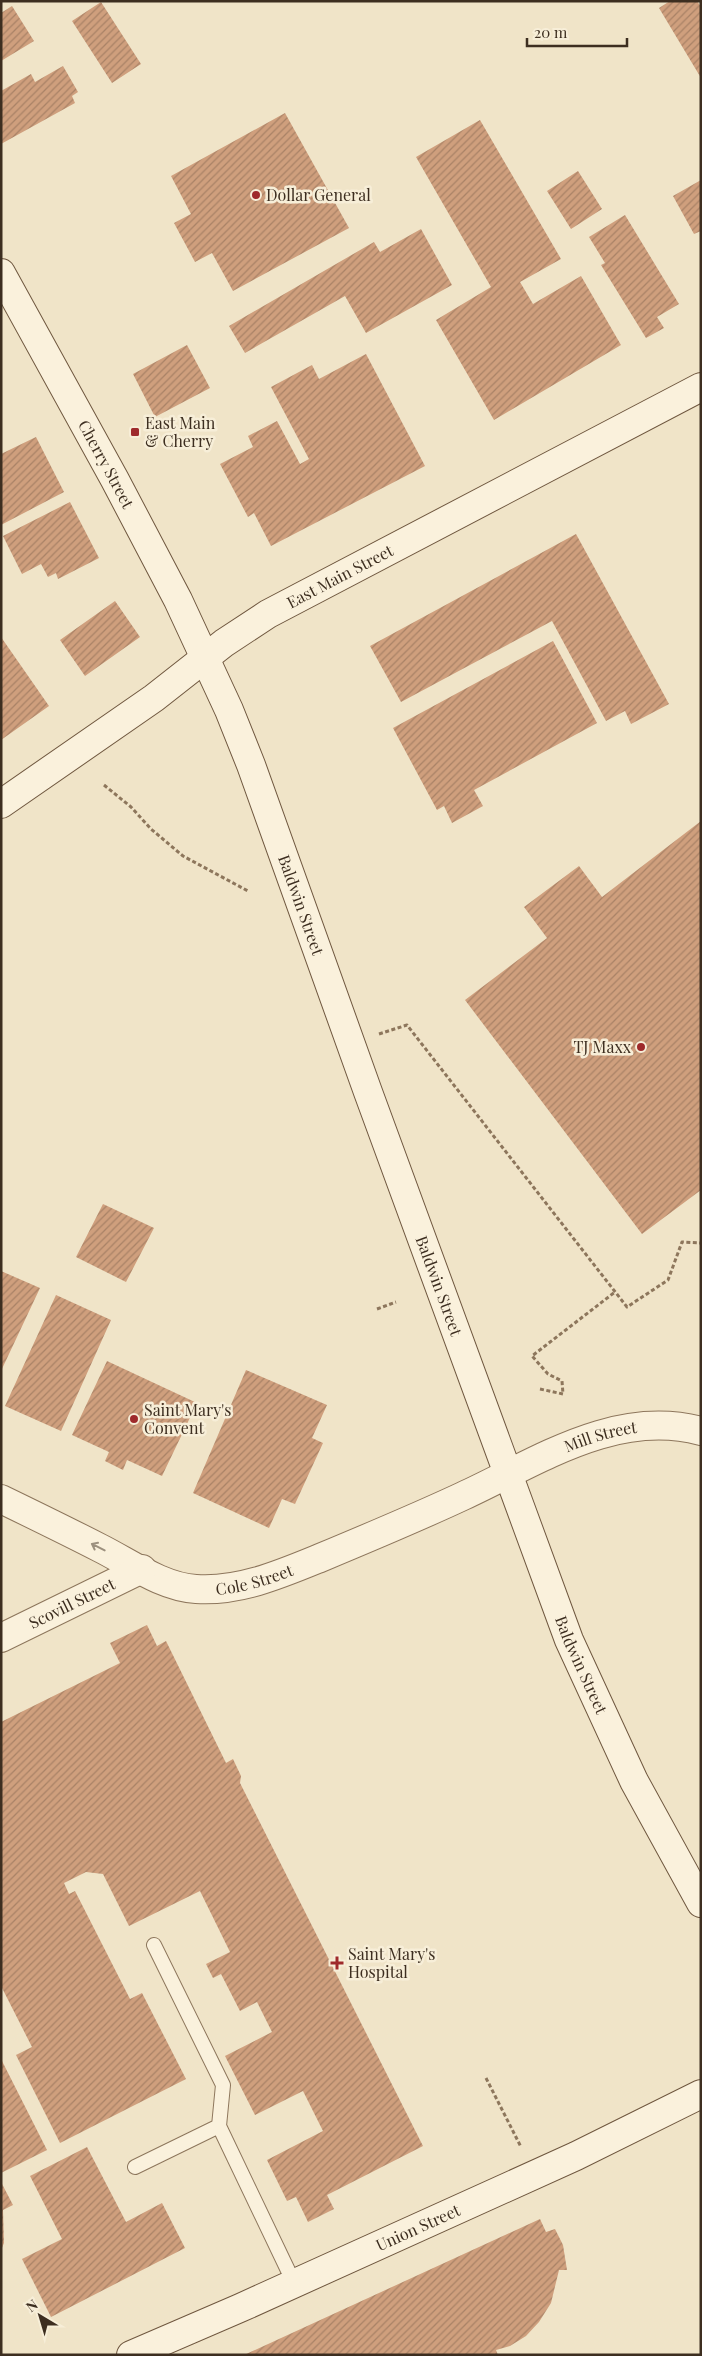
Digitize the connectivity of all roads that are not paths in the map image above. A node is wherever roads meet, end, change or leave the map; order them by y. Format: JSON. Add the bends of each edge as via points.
{"nodes":[{"id":1,"x":1,"y":273,"type":"edge"},
{"id":2,"x":701,"y":387,"type":"edge"},
{"id":3,"x":206,"y":657,"type":"junction"},
{"id":4,"x":1,"y":804,"type":"edge"},
{"id":5,"x":701,"y":1431,"type":"edge"},
{"id":6,"x":507,"y":1476,"type":"junction"},
{"id":7,"x":1,"y":1499,"type":"edge"},
{"id":8,"x":142,"y":1569,"type":"junction"},
{"id":9,"x":1,"y":1638,"type":"edge"},
{"id":10,"x":699,"y":1900,"type":"edge"},
{"id":11,"x":154,"y":1946,"type":"dead end"},
{"id":12,"x":701,"y":2094,"type":"edge"},
{"id":13,"x":219,"y":2126,"type":"junction"},
{"id":14,"x":135,"y":2167,"type":"dead end"},
{"id":15,"x":294,"y":2283,"type":"junction"},
{"id":16,"x":131,"y":2355,"type":"edge"}],
"edges":[{"from":1,"to":3,"type":"main road","name":"Cherry Street","via":[[115,480]]},
{"from":2,"to":3,"type":"main road","name":"East Main Street","via":[[268,614]]},
{"from":3,"to":4,"type":"main road","name":"East Main Street","via":[[154,698]]},
{"from":3,"to":6,"type":"main road","name":"Baldwin Street","via":[[251,765]]},
{"from":5,"to":6,"type":"main road","name":"Mill Street","via":[[658,1424],[610,1431],[561,1449]]},
{"from":6,"to":8,"type":"main road","name":"Cole Street","via":[[304,1565],[240,1586],[214,1589],[180,1587]]},
{"from":6,"to":10,"type":"main road","name":"Baldwin Street","via":[[568,1640],[596,1702],[634,1781]]},
{"from":8,"to":7,"type":"main road","name":"Cole Street","one_way":true},
{"from":8,"to":9,"type":"main road","name":"Scovill Street"},
{"from":11,"to":13,"type":"lane","via":[[224,2085]]},
{"from":12,"to":15,"type":"main road","name":"Union Street","via":[[535,2174]]},
{"from":13,"to":14,"type":"lane"},
{"from":13,"to":15,"type":"lane"},
{"from":15,"to":16,"type":"main road","name":"Union Street"}]}
